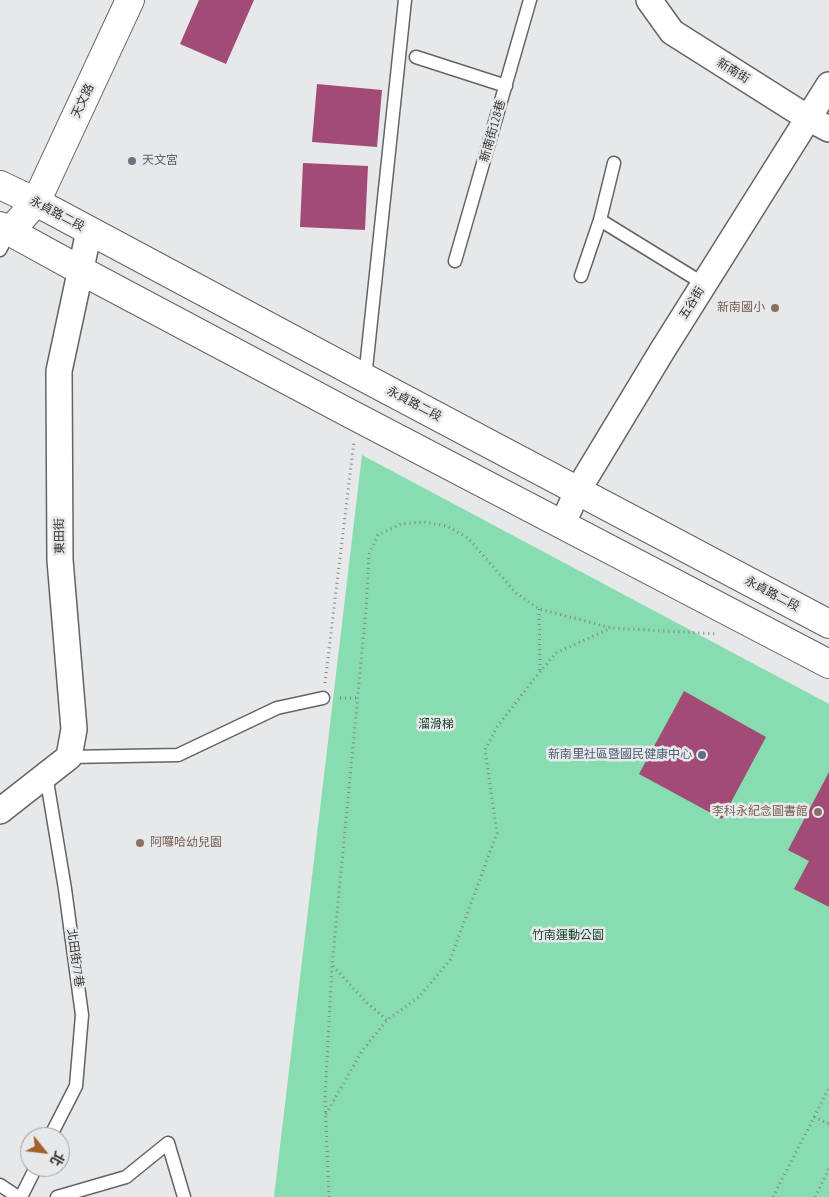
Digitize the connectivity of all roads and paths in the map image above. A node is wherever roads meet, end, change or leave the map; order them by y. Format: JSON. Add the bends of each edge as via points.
{"nodes":[{"id":1,"x":130,"y":0,"type":"edge"},
{"id":2,"x":406,"y":0,"type":"edge"},
{"id":3,"x":530,"y":0,"type":"edge"},
{"id":4,"x":649,"y":0,"type":"edge"},
{"id":5,"x":416,"y":57,"type":"dead end"},
{"id":6,"x":829,"y":85,"type":"edge"},
{"id":7,"x":506,"y":86,"type":"junction"},
{"id":8,"x":818,"y":124,"type":"edge"},
{"id":9,"x":614,"y":163,"type":"dead end"},
{"id":10,"x":0,"y":185,"type":"edge"},
{"id":11,"x":36,"y":202,"type":"junction"},
{"id":12,"x":600,"y":220,"type":"junction"},
{"id":13,"x":89,"y":231,"type":"junction"},
{"id":14,"x":3,"y":236,"type":"edge"},
{"id":15,"x":456,"y":261,"type":"dead end"},
{"id":16,"x":80,"y":270,"type":"junction"},
{"id":17,"x":582,"y":276,"type":"dead end"},
{"id":18,"x":704,"y":284,"type":"junction"},
{"id":19,"x":365,"y":378,"type":"junction"},
{"id":20,"x":347,"y":412,"type":"junction"},
{"id":21,"x":578,"y":490,"type":"junction"},
{"id":22,"x":562,"y":525,"type":"junction"},
{"id":23,"x":539,"y":609,"type":"junction"},
{"id":24,"x":829,"y":624,"type":"edge"},
{"id":25,"x":612,"y":628,"type":"junction"},
{"id":26,"x":718,"y":634,"type":"dead end"},
{"id":27,"x":829,"y":664,"type":"edge"},
{"id":28,"x":540,"y":671,"type":"junction"},
{"id":29,"x":324,"y":698,"type":"joint"},
{"id":30,"x":68,"y":757,"type":"junction"},
{"id":31,"x":46,"y":775,"type":"junction"},
{"id":32,"x":0,"y":811,"type":"edge"},
{"id":33,"x":332,"y":966,"type":"junction"},
{"id":34,"x":387,"y":1020,"type":"junction"},
{"id":35,"x":829,"y":1088,"type":"edge"},
{"id":36,"x":326,"y":1115,"type":"junction"},
{"id":37,"x":814,"y":1117,"type":"junction"},
{"id":38,"x":829,"y":1124,"type":"edge"},
{"id":39,"x":55,"y":1127,"type":"edge"},
{"id":40,"x":829,"y":1169,"type":"edge"},
{"id":41,"x":30,"y":1177,"type":"edge"},
{"id":42,"x":0,"y":1185,"type":"edge"},
{"id":43,"x":19,"y":1197,"type":"edge"},
{"id":44,"x":57,"y":1197,"type":"edge"},
{"id":45,"x":184,"y":1197,"type":"edge"},
{"id":46,"x":330,"y":1197,"type":"edge"},
{"id":47,"x":773,"y":1197,"type":"edge"},
{"id":48,"x":814,"y":1197,"type":"edge"}],
"edges":[{"from":1,"to":11,"type":"main road","name":"天文路"},
{"from":2,"to":19,"type":"lane"},
{"from":3,"to":7,"type":"lane","name":"新南街128巷"},
{"from":4,"to":8,"type":"street","name":"新南街","via":[[672,32]]},
{"from":5,"to":7,"type":"lane"},
{"from":6,"to":8,"type":"street","name":"五谷街"},
{"from":7,"to":15,"type":"lane","name":"新南街128巷"},
{"from":8,"to":18,"type":"street","name":"五谷街"},
{"from":9,"to":12,"type":"lane"},
{"from":10,"to":11,"type":"main road","name":"永貞路二段"},
{"from":11,"to":13,"type":"main road","name":"永貞路二段"},
{"from":11,"to":14,"type":"main road","name":"天文路"},
{"from":12,"to":17,"type":"lane"},
{"from":12,"to":18,"type":"lane"},
{"from":13,"to":16,"type":"street","name":"東田街"},
{"from":13,"to":19,"type":"main road","name":"永貞路二段"},
{"from":14,"to":16,"type":"main road"},
{"from":16,"to":20,"type":"main road"},
{"from":16,"to":30,"type":"street","name":"東田街","via":[[59,371],[60,560],[74,729]]},
{"from":18,"to":21,"type":"street","name":"五谷街"},
{"from":19,"to":20,"type":"main road"},
{"from":19,"to":21,"type":"main road","name":"永貞路二段"},
{"from":20,"to":22,"type":"main road"},
{"from":20,"to":29,"type":"path","via":[[354,436]]},
{"from":21,"to":22,"type":"street","name":"五谷街"},
{"from":21,"to":24,"type":"main road","name":"永貞路二段"},
{"from":22,"to":27,"type":"main road"},
{"from":23,"to":25,"type":"path"},
{"from":23,"to":28,"type":"path"},
{"from":23,"to":33,"type":"path","via":[[516,594],[468,538],[447,526],[424,522],[401,524],[378,535],[369,554]]},
{"from":25,"to":26,"type":"path"},
{"from":25,"to":28,"type":"path","via":[[556,653]]},
{"from":28,"to":34,"type":"path","via":[[497,727],[484,750],[497,833],[450,960],[419,996]]},
{"from":29,"to":30,"type":"lane","via":[[277,708],[178,755]]},
{"from":30,"to":31,"type":"street"},
{"from":31,"to":32,"type":"street"},
{"from":31,"to":39,"type":"lane","name":"北田街77巷","via":[[82,1015],[76,1086]]},
{"from":33,"to":34,"type":"path"},
{"from":33,"to":36,"type":"path"},
{"from":34,"to":36,"type":"path","via":[[362,1051]]},
{"from":35,"to":37,"type":"path"},
{"from":36,"to":46,"type":"path"},
{"from":37,"to":38,"type":"path"},
{"from":37,"to":47,"type":"path"},
{"from":40,"to":48,"type":"path"},
{"from":41,"to":43,"type":"lane"},
{"from":42,"to":43,"type":"lane"},
{"from":44,"to":45,"type":"lane","via":[[126,1177],[168,1143]]}]}
